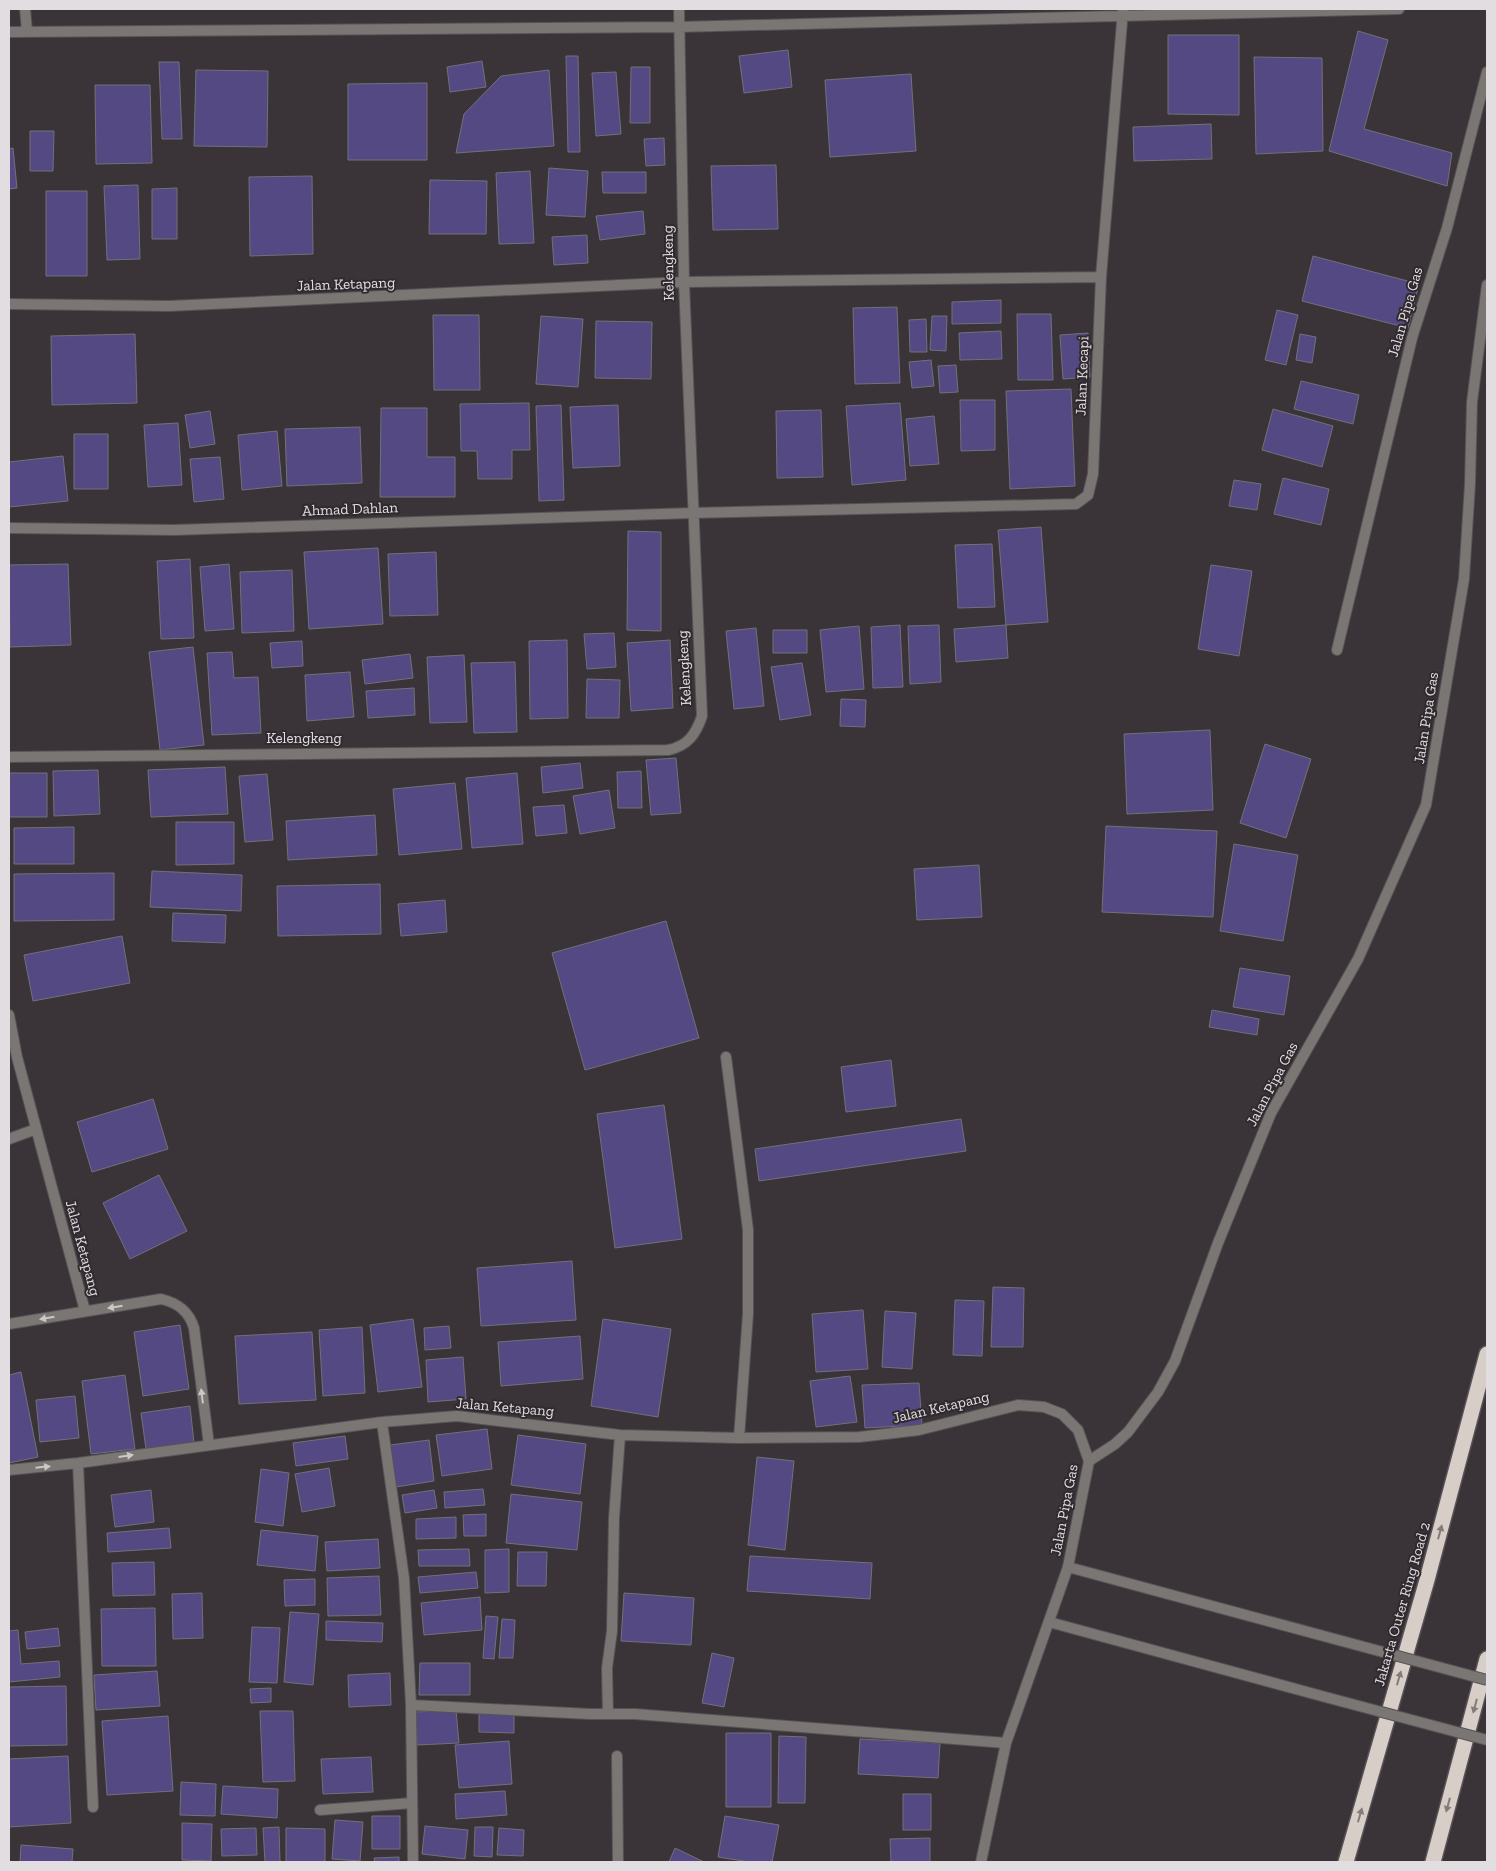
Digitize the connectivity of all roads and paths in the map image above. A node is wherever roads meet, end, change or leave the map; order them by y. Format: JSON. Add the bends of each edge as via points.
{"nodes":[{"id":1,"x":25,"y":9,"type":"edge"},
{"id":2,"x":678,"y":9,"type":"edge"},
{"id":3,"x":1399,"y":9,"type":"edge"},
{"id":4,"x":1123,"y":12,"type":"edge"},
{"id":5,"x":678,"y":27,"type":"junction"},
{"id":6,"x":27,"y":31,"type":"junction"},
{"id":7,"x":9,"y":32,"type":"edge"},
{"id":8,"x":1487,"y":72,"type":"edge"},
{"id":9,"x":1101,"y":276,"type":"junction"},
{"id":10,"x":684,"y":282,"type":"junction"},
{"id":11,"x":1487,"y":285,"type":"edge"},
{"id":12,"x":9,"y":304,"type":"edge"},
{"id":13,"x":692,"y":513,"type":"junction"},
{"id":14,"x":9,"y":528,"type":"edge"},
{"id":15,"x":1338,"y":650,"type":"dead end"},
{"id":16,"x":9,"y":757,"type":"edge"},
{"id":17,"x":9,"y":1015,"type":"edge"},
{"id":18,"x":726,"y":1057,"type":"dead end"},
{"id":19,"x":36,"y":1129,"type":"junction"},
{"id":20,"x":9,"y":1139,"type":"edge"},
{"id":21,"x":85,"y":1311,"type":"junction"},
{"id":22,"x":9,"y":1324,"type":"edge"},
{"id":23,"x":1487,"y":1354,"type":"edge"},
{"id":24,"x":382,"y":1422,"type":"junction"},
{"id":25,"x":620,"y":1435,"type":"junction"},
{"id":26,"x":740,"y":1438,"type":"junction"},
{"id":27,"x":209,"y":1445,"type":"junction"},
{"id":28,"x":1089,"y":1461,"type":"junction"},
{"id":29,"x":78,"y":1463,"type":"junction"},
{"id":30,"x":9,"y":1470,"type":"edge"},
{"id":31,"x":1068,"y":1567,"type":"junction"},
{"id":32,"x":1049,"y":1622,"type":"junction"},
{"id":33,"x":1487,"y":1659,"type":"edge"},
{"id":34,"x":1487,"y":1680,"type":"edge"},
{"id":35,"x":411,"y":1705,"type":"junction"},
{"id":36,"x":608,"y":1714,"type":"junction"},
{"id":37,"x":1487,"y":1740,"type":"edge"},
{"id":38,"x":1006,"y":1743,"type":"junction"},
{"id":39,"x":617,"y":1756,"type":"dead end"},
{"id":40,"x":412,"y":1803,"type":"junction"},
{"id":41,"x":92,"y":1807,"type":"dead end"},
{"id":42,"x":320,"y":1810,"type":"dead end"},
{"id":43,"x":413,"y":1862,"type":"edge"},
{"id":44,"x":618,"y":1862,"type":"edge"},
{"id":45,"x":981,"y":1862,"type":"edge"},
{"id":46,"x":1346,"y":1862,"type":"edge"},
{"id":47,"x":1433,"y":1862,"type":"edge"}],
"edges":[{"from":1,"to":6,"type":"street"},
{"from":2,"to":5,"type":"street","name":"Kelengkeng"},
{"from":3,"to":4,"type":"street"},
{"from":4,"to":5,"type":"street"},
{"from":4,"to":9,"type":"street","name":"Jalan Kecapi"},
{"from":5,"to":6,"type":"street"},
{"from":5,"to":10,"type":"street","name":"Kelengkeng"},
{"from":6,"to":7,"type":"street"},
{"from":8,"to":15,"type":"street","name":"Jalan Pipa Gas","via":[[1446,228],[1412,338]]},
{"from":9,"to":10,"type":"street"},
{"from":9,"to":13,"type":"street","name":"Jalan Kecapi","via":[[1093,474],[1090,492],[1081,501],[1064,505]]},
{"from":10,"to":12,"type":"street","name":"Jalan Ketapang","via":[[169,306]]},
{"from":10,"to":13,"type":"street","name":"Kelengkeng"},
{"from":11,"to":28,"type":"street","name":"Jalan Pipa Gas","via":[[1472,402],[1464,579],[1426,805],[1358,958],[1271,1113],[1218,1243],[1175,1362],[1158,1392],[1128,1432]]},
{"from":13,"to":14,"type":"street","name":"Ahmad Dahlan","via":[[174,530]]},
{"from":13,"to":16,"type":"street","name":"Kelengkeng","via":[[702,716],[697,731],[679,748]]},
{"from":17,"to":19,"type":"street","name":"Jalan Ketapang"},
{"from":18,"to":26,"type":"street","via":[[748,1230],[748,1314]]},
{"from":19,"to":20,"type":"street"},
{"from":19,"to":21,"type":"street","name":"Jalan Ketapang"},
{"from":21,"to":22,"type":"street","one_way":true},
{"from":27,"to":21,"type":"street","name":"Jalan Ketapang","one_way":true,"via":[[194,1328],[186,1312],[178,1305],[161,1300]]},
{"from":46,"to":23,"type":"highway","name":"Jakarta Outer Ring Road 2","one_way":true,"via":[[1428,1580]]},
{"from":24,"to":25,"type":"street","name":"Jalan Ketapang","via":[[457,1416]]},
{"from":24,"to":27,"type":"street","name":"Jalan Ketapang"},
{"from":24,"to":35,"type":"street","via":[[404,1578]]},
{"from":25,"to":26,"type":"street","name":"Jalan Ketapang"},
{"from":25,"to":36,"type":"street","via":[[614,1518],[612,1630],[607,1668]]},
{"from":26,"to":28,"type":"street","name":"Jalan Ketapang","via":[[858,1437],[919,1430],[1011,1407],[1034,1406],[1062,1414],[1071,1422],[1083,1441]]},
{"from":29,"to":27,"type":"street","name":"Jalan Ketapang","one_way":true},
{"from":28,"to":31,"type":"street","name":"Jalan Pipa Gas"},
{"from":30,"to":29,"type":"street","name":"Jalan Ketapang","one_way":true},
{"from":29,"to":41,"type":"street"},
{"from":31,"to":32,"type":"street","name":"Jalan Pipa Gas"},
{"from":31,"to":34,"type":"street","bridge":true},
{"from":32,"to":37,"type":"street","bridge":true},
{"from":32,"to":38,"type":"street","name":"Jalan Pipa Gas"},
{"from":33,"to":47,"type":"highway","one_way":true},
{"from":35,"to":36,"type":"street"},
{"from":35,"to":40,"type":"street"},
{"from":36,"to":38,"type":"street"},
{"from":38,"to":45,"type":"street","name":"Jalan Pipa Gas"},
{"from":39,"to":44,"type":"street"},
{"from":40,"to":42,"type":"street"},
{"from":40,"to":43,"type":"street"}]}
